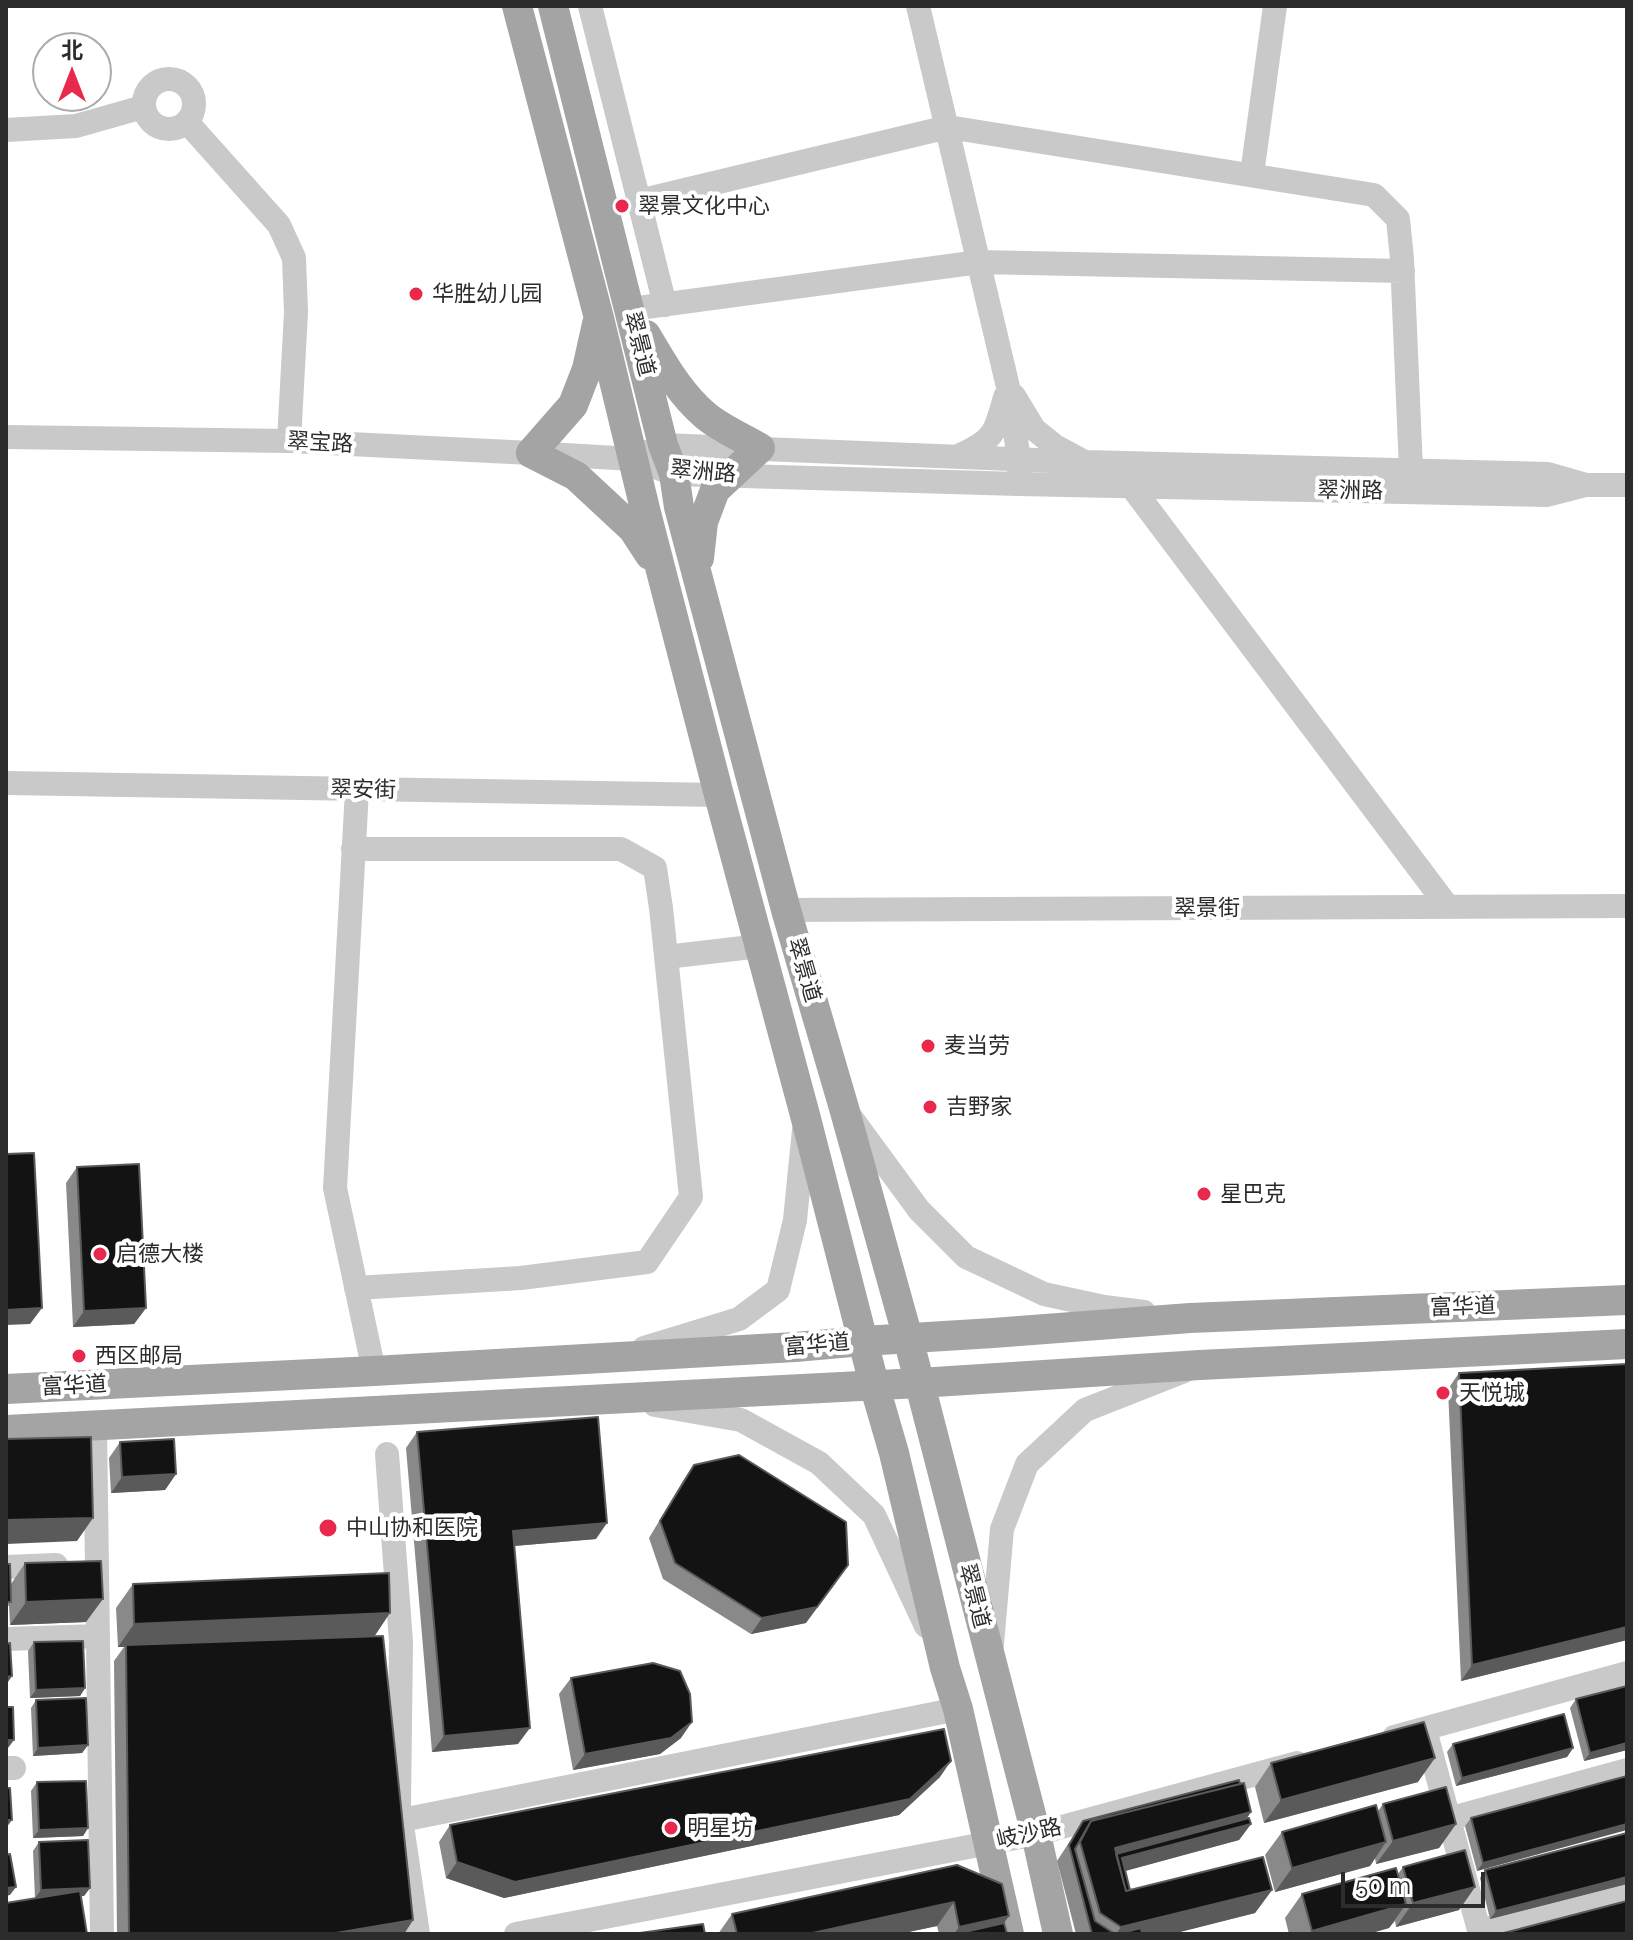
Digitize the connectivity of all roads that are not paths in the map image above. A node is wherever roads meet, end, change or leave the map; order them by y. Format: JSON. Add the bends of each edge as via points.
{"nodes":[{"id":1,"x":517,"y":6,"type":"edge"},
{"id":2,"x":553,"y":6,"type":"edge"},
{"id":3,"x":590,"y":6,"type":"edge"},
{"id":4,"x":918,"y":6,"type":"edge"},
{"id":5,"x":1275,"y":6,"type":"edge"},
{"id":6,"x":143,"y":107,"type":"junction"},
{"id":7,"x":187,"y":122,"type":"junction"},
{"id":8,"x":948,"y":127,"type":"junction"},
{"id":9,"x":6,"y":130,"type":"edge"},
{"id":10,"x":1252,"y":174,"type":"junction"},
{"id":11,"x":639,"y":201,"type":"junction"},
{"id":12,"x":979,"y":262,"type":"junction"},
{"id":13,"x":1403,"y":271,"type":"junction"},
{"id":14,"x":665,"y":305,"type":"junction"},
{"id":15,"x":631,"y":309,"type":"junction"},
{"id":16,"x":599,"y":318,"type":"junction"},
{"id":17,"x":1008,"y":387,"type":"junction"},
{"id":18,"x":6,"y":437,"type":"edge"},
{"id":19,"x":289,"y":441,"type":"junction"},
{"id":20,"x":663,"y":445,"type":"junction"},
{"id":21,"x":760,"y":448,"type":"junction"},
{"id":22,"x":531,"y":453,"type":"junction"},
{"id":23,"x":953,"y":457,"type":"junction"},
{"id":24,"x":633,"y":459,"type":"junction"},
{"id":25,"x":1086,"y":462,"type":"junction"},
{"id":26,"x":1411,"y":470,"type":"junction"},
{"id":27,"x":1019,"y":472,"type":"junction"},
{"id":28,"x":674,"y":474,"type":"junction"},
{"id":29,"x":729,"y":475,"type":"junction"},
{"id":30,"x":1586,"y":485,"type":"junction"},
{"id":31,"x":1627,"y":485,"type":"edge"},
{"id":32,"x":1131,"y":486,"type":"junction"},
{"id":33,"x":697,"y":575,"type":"junction"},
{"id":34,"x":663,"y":577,"type":"junction"},
{"id":35,"x":6,"y":783,"type":"edge"},
{"id":36,"x":357,"y":790,"type":"junction"},
{"id":37,"x":719,"y":795,"type":"junction"},
{"id":38,"x":353,"y":849,"type":"junction"},
{"id":39,"x":1627,"y":906,"type":"edge"},
{"id":40,"x":1448,"y":907,"type":"junction"},
{"id":41,"x":786,"y":910,"type":"junction"},
{"id":42,"x":760,"y":946,"type":"junction"},
{"id":43,"x":666,"y":957,"type":"junction"},
{"id":44,"x":844,"y":1108,"type":"junction"},
{"id":45,"x":805,"y":1115,"type":"junction"},
{"id":46,"x":356,"y":1288,"type":"junction"},
{"id":47,"x":1627,"y":1300,"type":"edge"},
{"id":48,"x":1190,"y":1318,"type":"junction"},
{"id":49,"x":908,"y":1338,"type":"junction"},
{"id":50,"x":863,"y":1341,"type":"junction"},
{"id":51,"x":1627,"y":1344,"type":"edge"},
{"id":52,"x":613,"y":1358,"type":"junction"},
{"id":53,"x":1200,"y":1365,"type":"junction"},
{"id":54,"x":374,"y":1371,"type":"junction"},
{"id":55,"x":919,"y":1383,"type":"junction"},
{"id":56,"x":874,"y":1384,"type":"junction"},
{"id":57,"x":6,"y":1389,"type":"edge"},
{"id":58,"x":617,"y":1398,"type":"junction"},
{"id":59,"x":95,"y":1425,"type":"junction"},
{"id":60,"x":6,"y":1430,"type":"edge"},
{"id":61,"x":387,"y":1454,"type":"dead end"},
{"id":62,"x":97,"y":1564,"type":"junction"},
{"id":63,"x":6,"y":1567,"type":"edge"},
{"id":64,"x":98,"y":1636,"type":"junction"},
{"id":65,"x":6,"y":1639,"type":"edge"},
{"id":66,"x":991,"y":1659,"type":"junction"},
{"id":67,"x":945,"y":1668,"type":"junction"},
{"id":68,"x":1627,"y":1673,"type":"edge"},
{"id":69,"x":958,"y":1709,"type":"junction"},
{"id":70,"x":1425,"y":1728,"type":"junction"},
{"id":71,"x":1365,"y":1744,"type":"edge"},
{"id":72,"x":1320,"y":1757,"type":"edge"},
{"id":73,"x":1627,"y":1770,"type":"edge"},
{"id":74,"x":1448,"y":1819,"type":"junction"},
{"id":75,"x":402,"y":1820,"type":"junction"},
{"id":76,"x":1036,"y":1834,"type":"junction"},
{"id":77,"x":989,"y":1843,"type":"junction"},
{"id":78,"x":1627,"y":1894,"type":"edge"},
{"id":79,"x":101,"y":1901,"type":"junction"},
{"id":80,"x":74,"y":1905,"type":"edge"},
{"id":81,"x":1479,"y":1932,"type":"edge"},
{"id":82,"x":102,"y":1934,"type":"edge"},
{"id":83,"x":418,"y":1934,"type":"edge"},
{"id":84,"x":516,"y":1934,"type":"edge"},
{"id":85,"x":1009,"y":1934,"type":"edge"},
{"id":86,"x":1058,"y":1934,"type":"edge"}],
"edges":[{"from":1,"to":16,"type":"main road","name":"翠景道"},
{"from":2,"to":15,"type":"main road","name":"翠景道"},
{"from":3,"to":11,"type":"street"},
{"from":4,"to":8,"type":"street"},
{"from":5,"to":10,"type":"street"},
{"from":6,"to":7,"type":"street","via":[[150,122],[165,130]]},
{"from":6,"to":7,"type":"street","via":[[153,84],[177,80],[194,98]]},
{"from":6,"to":9,"type":"street","via":[[76,126]]},
{"from":7,"to":19,"type":"street","via":[[279,225],[294,258]]},
{"from":8,"to":10,"type":"street"},
{"from":8,"to":11,"type":"street"},
{"from":8,"to":12,"type":"street"},
{"from":10,"to":13,"type":"street","via":[[1374,195],[1398,219]]},
{"from":11,"to":14,"type":"street"},
{"from":12,"to":13,"type":"street"},
{"from":12,"to":14,"type":"street"},
{"from":12,"to":17,"type":"street"},
{"from":13,"to":26,"type":"street"},
{"from":14,"to":15,"type":"street"},
{"from":15,"to":20,"type":"main road","name":"翠景道"},
{"from":15,"to":21,"type":"main road","via":[[689,399],[709,418]]},
{"from":16,"to":22,"type":"main road","via":[[573,405]]},
{"from":16,"to":24,"type":"main road","name":"翠景道"},
{"from":17,"to":23,"type":"street","via":[[998,425],[982,446]]},
{"from":17,"to":25,"type":"street","via":[[1034,429]]},
{"from":17,"to":27,"type":"street"},
{"from":18,"to":19,"type":"street","name":"翠宝路"},
{"from":19,"to":22,"type":"street","name":"翠宝路"},
{"from":20,"to":21,"type":"street","name":"翠洲路"},
{"from":20,"to":24,"type":"street","name":"翠洲路"},
{"from":20,"to":28,"type":"main road","name":"翠景道"},
{"from":21,"to":23,"type":"street","name":"翠洲路"},
{"from":21,"to":29,"type":"main road"},
{"from":22,"to":24,"type":"street","name":"翠宝路"},
{"from":22,"to":34,"type":"main road","via":[[576,476],[633,529]]},
{"from":23,"to":27,"type":"street","name":"翠洲路"},
{"from":24,"to":28,"type":"street","name":"翠洲路"},
{"from":24,"to":34,"type":"main road","name":"翠景道"},
{"from":25,"to":26,"type":"street","name":"翠洲路"},
{"from":25,"to":27,"type":"street","name":"翠洲路"},
{"from":26,"to":30,"type":"street","name":"翠洲路","via":[[1548,474]]},
{"from":27,"to":29,"type":"street","name":"翠洲路"},
{"from":27,"to":32,"type":"street","name":"翠洲路"},
{"from":28,"to":29,"type":"street","name":"翠洲路"},
{"from":28,"to":33,"type":"main road","name":"翠景道"},
{"from":29,"to":33,"type":"main road","via":[[715,490],[703,522]]},
{"from":30,"to":31,"type":"street","name":"翠洲路"},
{"from":30,"to":32,"type":"street","name":"翠洲路","via":[[1547,495]]},
{"from":32,"to":40,"type":"street"},
{"from":33,"to":41,"type":"main road","name":"翠景道"},
{"from":34,"to":37,"type":"main road","name":"翠景道"},
{"from":35,"to":36,"type":"street","name":"翠安街"},
{"from":36,"to":37,"type":"street","name":"翠安街"},
{"from":36,"to":38,"type":"street"},
{"from":37,"to":42,"type":"main road","name":"翠景道"},
{"from":38,"to":43,"type":"street","via":[[621,849],[655,868]]},
{"from":38,"to":46,"type":"street","via":[[335,1188]]},
{"from":39,"to":40,"type":"street","name":"翠景街"},
{"from":40,"to":41,"type":"street","name":"翠景街"},
{"from":41,"to":44,"type":"main road","name":"翠景道"},
{"from":42,"to":43,"type":"street"},
{"from":42,"to":45,"type":"main road","name":"翠景道"},
{"from":43,"to":46,"type":"street","via":[[691,1197],[647,1262],[521,1278]]},
{"from":44,"to":48,"type":"street","via":[[919,1210],[966,1257],[1044,1294]]},
{"from":44,"to":49,"type":"main road","name":"翠景道"},
{"from":45,"to":50,"type":"main road","name":"翠景道"},
{"from":45,"to":52,"type":"street","via":[[795,1220],[778,1290],[739,1319]]},
{"from":46,"to":54,"type":"street"},
{"from":47,"to":48,"type":"main road","name":"富华道"},
{"from":48,"to":49,"type":"main road","name":"富华道"},
{"from":49,"to":50,"type":"main road","name":"富华道"},
{"from":49,"to":55,"type":"main road","name":"翠景道"},
{"from":50,"to":52,"type":"main road","name":"富华道"},
{"from":50,"to":56,"type":"main road","name":"翠景道"},
{"from":51,"to":53,"type":"main road","name":"富华道"},
{"from":52,"to":54,"type":"main road","name":"富华道"},
{"from":53,"to":55,"type":"main road","name":"富华道"},
{"from":53,"to":66,"type":"street","via":[[1085,1410],[1027,1464],[1002,1529]]},
{"from":54,"to":57,"type":"main road","name":"富华道"},
{"from":55,"to":56,"type":"main road","name":"富华道"},
{"from":55,"to":66,"type":"main road","name":"翠景道"},
{"from":56,"to":58,"type":"main road","name":"富华道"},
{"from":56,"to":67,"type":"main road","name":"翠景道"},
{"from":58,"to":59,"type":"main road","name":"富华道"},
{"from":58,"to":67,"type":"street","via":[[741,1420],[819,1463],[874,1515]]},
{"from":59,"to":60,"type":"main road","name":"富华道"},
{"from":59,"to":62,"type":"street"},
{"from":61,"to":75,"type":"street","via":[[401,1642]]},
{"from":62,"to":63,"type":"street"},
{"from":62,"to":64,"type":"street"},
{"from":64,"to":65,"type":"street"},
{"from":64,"to":79,"type":"street"},
{"from":66,"to":76,"type":"main road","name":"翠景道"},
{"from":67,"to":69,"type":"main road","name":"翠景道"},
{"from":68,"to":70,"type":"street"},
{"from":69,"to":75,"type":"street"},
{"from":69,"to":77,"type":"main road","name":"翠景道"},
{"from":70,"to":71,"type":"street"},
{"from":70,"to":74,"type":"street"},
{"from":72,"to":76,"type":"street","name":"岐沙路"},
{"from":73,"to":74,"type":"street"},
{"from":74,"to":81,"type":"street"},
{"from":75,"to":83,"type":"street"},
{"from":76,"to":77,"type":"street","name":"岐沙路"},
{"from":76,"to":86,"type":"main road","name":"翠景道"},
{"from":77,"to":84,"type":"street","name":"岐沙路"},
{"from":77,"to":85,"type":"main road","name":"翠景道"},
{"from":78,"to":81,"type":"street"},
{"from":79,"to":80,"type":"street"},
{"from":79,"to":82,"type":"street"}]}
